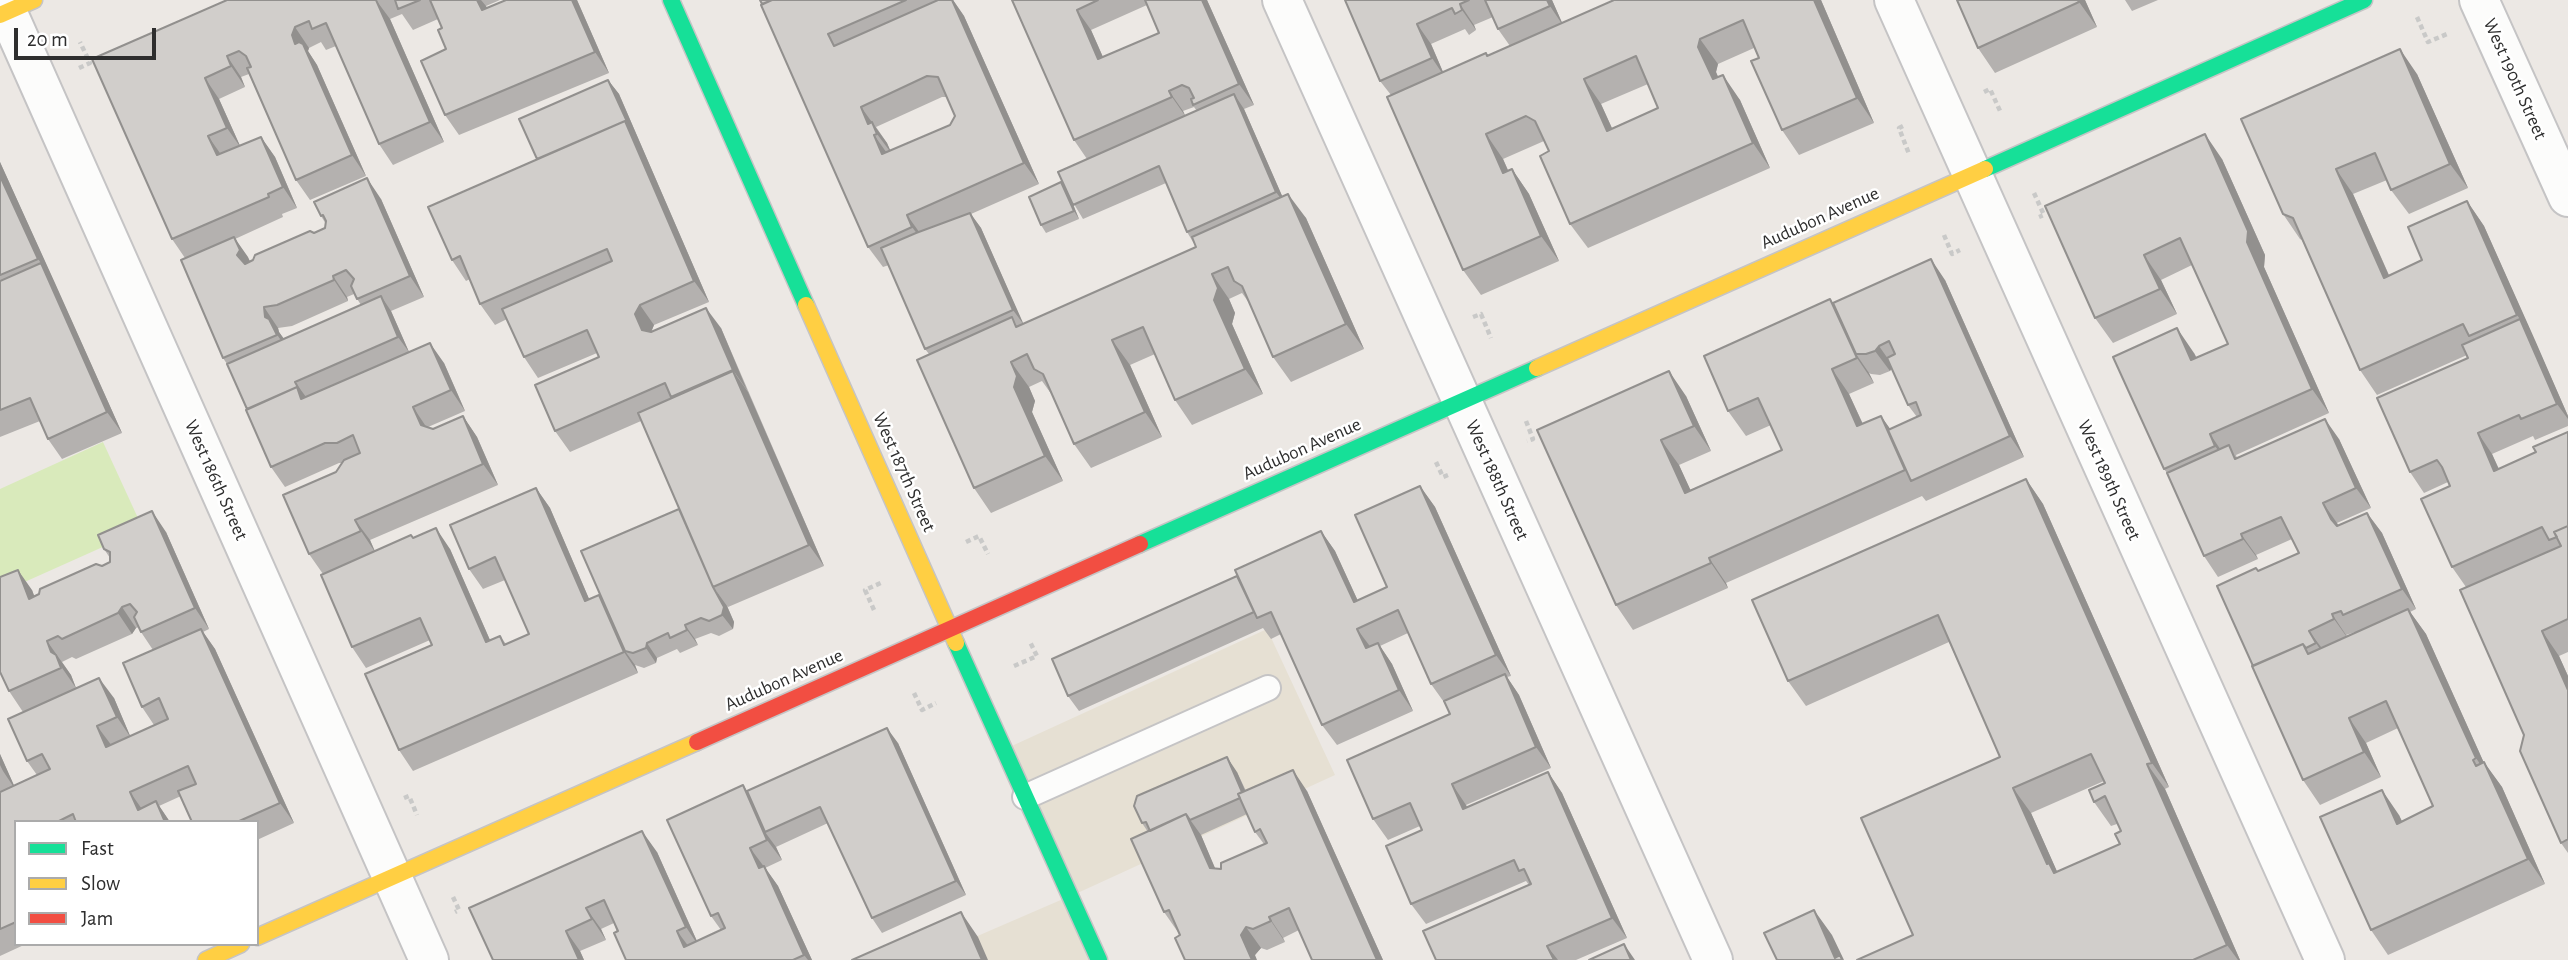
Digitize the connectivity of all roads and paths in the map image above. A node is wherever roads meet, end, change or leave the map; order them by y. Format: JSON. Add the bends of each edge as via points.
{"nodes":[{"id":1,"x":671,"y":0,"type":"edge"},
{"id":2,"x":1282,"y":0,"type":"edge"},
{"id":3,"x":1894,"y":0,"type":"edge"},
{"id":4,"x":2364,"y":0,"type":"edge"},
{"id":5,"x":2479,"y":0,"type":"edge"},
{"id":6,"x":11,"y":7,"type":"edge"},
{"id":7,"x":2417,"y":18,"type":"dead end"},
{"id":8,"x":2452,"y":32,"type":"dead end"},
{"id":9,"x":80,"y":42,"type":"dead end"},
{"id":10,"x":73,"y":71,"type":"dead end"},
{"id":11,"x":1973,"y":96,"type":"dead end"},
{"id":12,"x":2001,"y":113,"type":"dead end"},
{"id":13,"x":1971,"y":174,"type":"junction"},
{"id":14,"x":2568,"y":197,"type":"edge"},
{"id":15,"x":1462,"y":322,"type":"dead end"},
{"id":16,"x":1491,"y":338,"type":"dead end"},
{"id":17,"x":1461,"y":401,"type":"junction"},
{"id":18,"x":966,"y":542,"type":"dead end"},
{"id":19,"x":988,"y":554,"type":"dead end"},
{"id":20,"x":885,"y":580,"type":"dead end"},
{"id":21,"x":874,"y":610,"type":"dead end"},
{"id":22,"x":951,"y":628,"type":"junction"},
{"id":23,"x":1026,"y":635,"type":"dead end"},
{"id":24,"x":1014,"y":666,"type":"dead end"},
{"id":25,"x":1268,"y":688,"type":"dead end"},
{"id":26,"x":914,"y":692,"type":"dead end"},
{"id":27,"x":936,"y":703,"type":"dead end"},
{"id":28,"x":1025,"y":797,"type":"junction"},
{"id":29,"x":393,"y":877,"type":"junction"},
{"id":30,"x":259,"y":936,"type":"edge"},
{"id":31,"x":236,"y":946,"type":"edge"},
{"id":32,"x":205,"y":960,"type":"edge"},
{"id":33,"x":429,"y":960,"type":"edge"},
{"id":34,"x":1099,"y":960,"type":"edge"},
{"id":35,"x":1713,"y":960,"type":"edge"},
{"id":36,"x":2325,"y":960,"type":"edge"}],
"edges":[{"from":1,"to":22,"type":"street","name":"West 187th Street"},
{"from":2,"to":17,"type":"street","name":"West 188th Street"},
{"from":3,"to":13,"type":"street","name":"West 189th Street"},
{"from":4,"to":13,"type":"street","name":"Audubon Avenue"},
{"from":5,"to":14,"type":"street","name":"West 190th Street"},
{"from":6,"to":29,"type":"street","name":"West 186th Street"},
{"from":7,"to":8,"type":"path","via":[[2428,42]]},
{"from":9,"to":10,"type":"path","via":[[90,62]]},
{"from":11,"to":12,"type":"path","via":[[1990,89]]},
{"from":13,"to":17,"type":"street","name":"Audubon Avenue"},
{"from":13,"to":36,"type":"street","name":"West 189th Street"},
{"from":15,"to":16,"type":"path","via":[[1481,314]]},
{"from":17,"to":22,"type":"street","name":"Audubon Avenue"},
{"from":17,"to":35,"type":"street","name":"West 188th Street"},
{"from":18,"to":19,"type":"path","via":[[979,536]]},
{"from":20,"to":21,"type":"path","via":[[865,590]]},
{"from":22,"to":28,"type":"street","name":"West 187th Street"},
{"from":22,"to":29,"type":"street","name":"Audubon Avenue"},
{"from":23,"to":24,"type":"path","via":[[1037,656]]},
{"from":25,"to":28,"type":"lane"},
{"from":26,"to":27,"type":"path","via":[[922,710]]},
{"from":28,"to":34,"type":"street","name":"West 187th Street"},
{"from":29,"to":30,"type":"street","name":"Audubon Avenue"},
{"from":29,"to":33,"type":"street","name":"West 186th Street"},
{"from":31,"to":32,"type":"street"}]}
